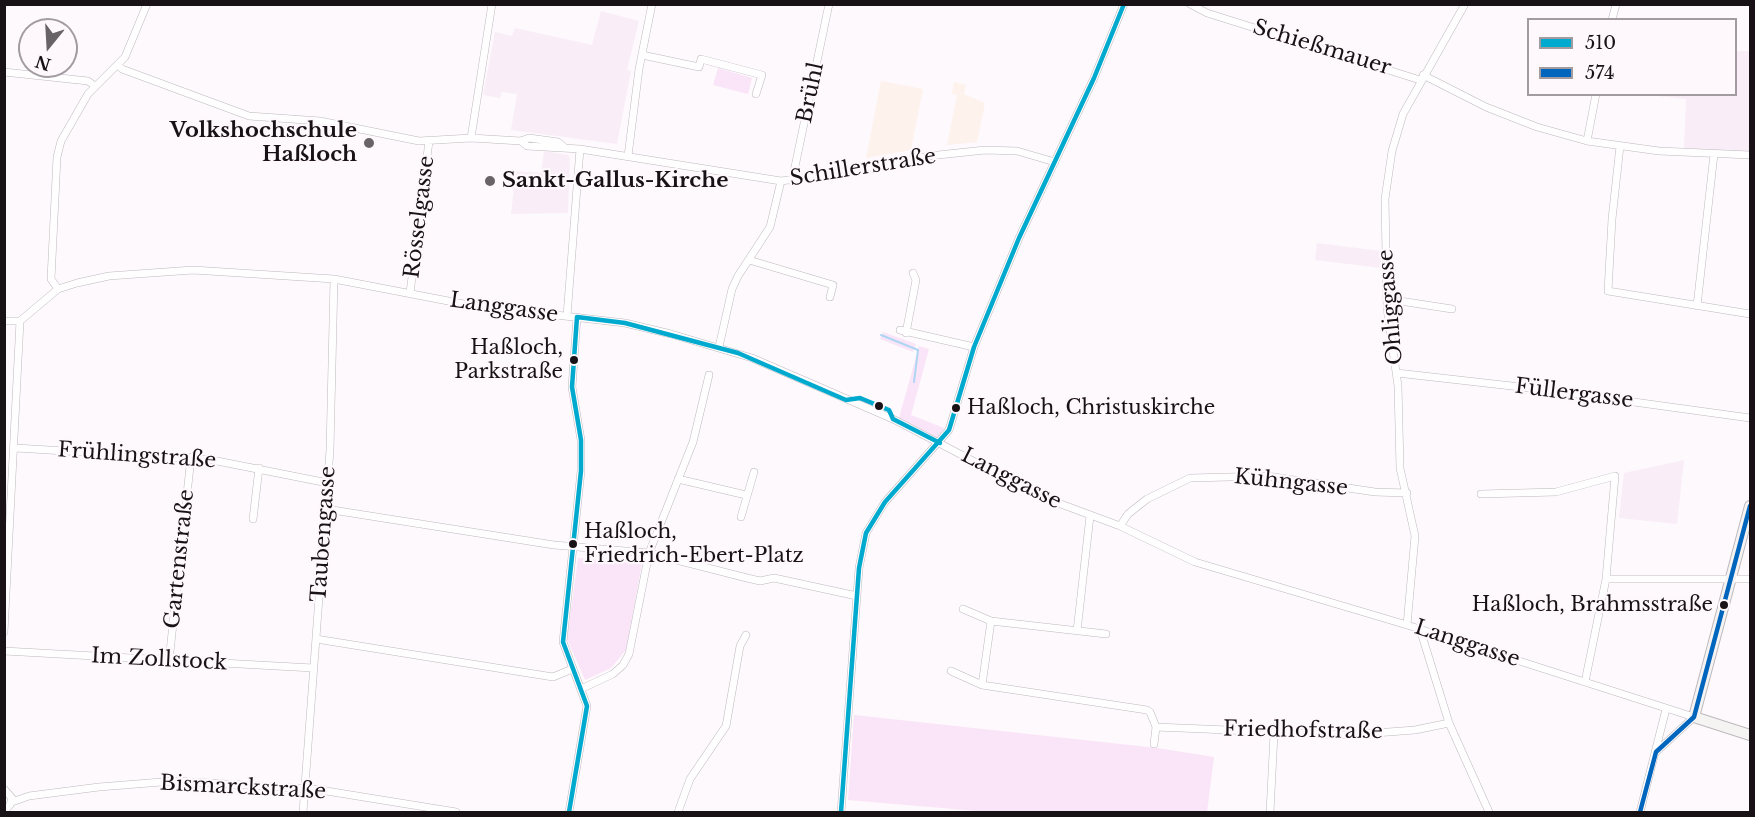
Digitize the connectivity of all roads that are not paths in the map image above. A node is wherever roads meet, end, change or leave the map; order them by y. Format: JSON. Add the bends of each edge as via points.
{"nodes":[{"id":1,"x":147,"y":4,"type":"edge"},
{"id":2,"x":492,"y":4,"type":"edge"},
{"id":3,"x":652,"y":4,"type":"edge"},
{"id":4,"x":829,"y":4,"type":"edge"},
{"id":5,"x":1124,"y":4,"type":"edge"},
{"id":6,"x":1190,"y":4,"type":"edge"},
{"id":7,"x":1465,"y":4,"type":"edge"},
{"id":8,"x":642,"y":55,"type":"junction"},
{"id":9,"x":118,"y":65,"type":"junction"},
{"id":10,"x":4,"y":72,"type":"edge"},
{"id":11,"x":1422,"y":77,"type":"junction"},
{"id":12,"x":95,"y":86,"type":"junction"},
{"id":13,"x":756,"y":94,"type":"dead end"},
{"id":14,"x":1596,"y":96,"type":"edge"},
{"id":15,"x":471,"y":138,"type":"junction"},
{"id":16,"x":429,"y":141,"type":"junction"},
{"id":17,"x":1587,"y":141,"type":"junction"},
{"id":18,"x":1620,"y":146,"type":"junction"},
{"id":19,"x":580,"y":149,"type":"junction"},
{"id":20,"x":1714,"y":154,"type":"junction"},
{"id":21,"x":1750,"y":155,"type":"edge"},
{"id":22,"x":627,"y":156,"type":"junction"},
{"id":23,"x":1055,"y":162,"type":"junction"},
{"id":24,"x":792,"y":181,"type":"junction"},
{"id":25,"x":781,"y":182,"type":"junction"},
{"id":26,"x":749,"y":260,"type":"junction"},
{"id":27,"x":913,"y":273,"type":"dead end"},
{"id":28,"x":334,"y":279,"type":"junction"},
{"id":29,"x":58,"y":289,"type":"junction"},
{"id":30,"x":410,"y":293,"type":"junction"},
{"id":31,"x":830,"y":297,"type":"dead end"},
{"id":32,"x":1387,"y":299,"type":"junction"},
{"id":33,"x":1697,"y":306,"type":"junction"},
{"id":34,"x":1452,"y":309,"type":"dead end"},
{"id":35,"x":1750,"y":314,"type":"edge"},
{"id":36,"x":567,"y":316,"type":"junction"},
{"id":37,"x":577,"y":317,"type":"junction"},
{"id":38,"x":4,"y":321,"type":"edge"},
{"id":39,"x":20,"y":321,"type":"junction"},
{"id":40,"x":974,"y":347,"type":"junction"},
{"id":41,"x":719,"y":348,"type":"junction"},
{"id":42,"x":1397,"y":373,"type":"junction"},
{"id":43,"x":709,"y":375,"type":"dead end"},
{"id":44,"x":1750,"y":418,"type":"edge"},
{"id":45,"x":940,"y":442,"type":"junction"},
{"id":46,"x":16,"y":448,"type":"junction"},
{"id":47,"x":191,"y":458,"type":"junction"},
{"id":48,"x":259,"y":468,"type":"junction"},
{"id":49,"x":754,"y":472,"type":"dead end"},
{"id":50,"x":678,"y":479,"type":"junction"},
{"id":51,"x":328,"y":483,"type":"junction"},
{"id":52,"x":1407,"y":493,"type":"junction"},
{"id":53,"x":1480,"y":494,"type":"dead end"},
{"id":54,"x":746,"y":495,"type":"junction"},
{"id":55,"x":1750,"y":506,"type":"edge"},
{"id":56,"x":327,"y":509,"type":"junction"},
{"id":57,"x":1090,"y":516,"type":"junction"},
{"id":58,"x":741,"y":517,"type":"dead end"},
{"id":59,"x":253,"y":519,"type":"dead end"},
{"id":60,"x":1120,"y":526,"type":"junction"},
{"id":61,"x":573,"y":548,"type":"junction"},
{"id":62,"x":649,"y":554,"type":"junction"},
{"id":63,"x":1731,"y":577,"type":"junction"},
{"id":64,"x":1606,"y":579,"type":"junction"},
{"id":65,"x":1750,"y":579,"type":"edge"},
{"id":66,"x":857,"y":596,"type":"junction"},
{"id":67,"x":963,"y":609,"type":"dead end"},
{"id":68,"x":991,"y":621,"type":"junction"},
{"id":69,"x":1407,"y":626,"type":"junction"},
{"id":70,"x":1420,"y":629,"type":"junction"},
{"id":71,"x":1077,"y":631,"type":"junction"},
{"id":72,"x":4,"y":632,"type":"edge"},
{"id":73,"x":1106,"y":634,"type":"dead end"},
{"id":74,"x":746,"y":635,"type":"dead end"},
{"id":75,"x":316,"y":639,"type":"junction"},
{"id":76,"x":4,"y":651,"type":"edge"},
{"id":77,"x":169,"y":661,"type":"junction"},
{"id":78,"x":313,"y":669,"type":"junction"},
{"id":79,"x":572,"y":669,"type":"junction"},
{"id":80,"x":951,"y":671,"type":"dead end"},
{"id":81,"x":1585,"y":682,"type":"junction"},
{"id":82,"x":982,"y":685,"type":"junction"},
{"id":83,"x":583,"y":688,"type":"junction"},
{"id":84,"x":1666,"y":709,"type":"junction"},
{"id":85,"x":1694,"y":717,"type":"junction"},
{"id":86,"x":1449,"y":723,"type":"junction"},
{"id":87,"x":1156,"y":727,"type":"junction"},
{"id":88,"x":1274,"y":734,"type":"junction"},
{"id":89,"x":1750,"y":735,"type":"edge"},
{"id":90,"x":1154,"y":744,"type":"dead end"},
{"id":91,"x":1656,"y":752,"type":"junction"},
{"id":92,"x":303,"y":788,"type":"junction"},
{"id":93,"x":7,"y":792,"type":"edge"},
{"id":94,"x":29,"y":796,"type":"junction"},
{"id":95,"x":12,"y":802,"type":"junction"},
{"id":96,"x":4,"y":811,"type":"edge"},
{"id":97,"x":303,"y":813,"type":"edge"},
{"id":98,"x":456,"y":813,"type":"edge"},
{"id":99,"x":569,"y":813,"type":"edge"},
{"id":100,"x":678,"y":813,"type":"edge"},
{"id":101,"x":841,"y":813,"type":"edge"},
{"id":102,"x":1269,"y":813,"type":"edge"},
{"id":103,"x":1489,"y":813,"type":"edge"},
{"id":104,"x":1640,"y":813,"type":"edge"}],
"edges":[{"from":1,"to":9,"type":"street","via":[[134,39]]},
{"from":2,"to":15,"type":"street"},
{"from":3,"to":8,"type":"street"},
{"from":4,"to":24,"type":"street","name":"Brühl"},
{"from":5,"to":23,"type":"street"},
{"from":6,"to":11,"type":"street","name":"Schießmauer","via":[[1207,13]]},
{"from":7,"to":11,"type":"street","name":"Ohliggasse"},
{"from":8,"to":13,"type":"street","via":[[699,67],[701,59],[762,75]]},
{"from":8,"to":22,"type":"street"},
{"from":9,"to":12,"type":"street"},
{"from":9,"to":16,"type":"street","name":"Schillerstraße","via":[[249,116],[320,122]]},
{"from":10,"to":12,"type":"street","via":[[88,81]]},
{"from":11,"to":17,"type":"street","name":"Schießmauer","via":[[1506,115]]},
{"from":11,"to":32,"type":"street","name":"Ohliggasse","via":[[1399,124],[1386,183]]},
{"from":12,"to":29,"type":"street","via":[[65,132],[57,157],[51,279]]},
{"from":14,"to":17,"type":"street"},
{"from":15,"to":16,"type":"street","name":"Schillerstraße"},
{"from":15,"to":19,"type":"street","name":"Schillerstraße"},
{"from":16,"to":30,"type":"street","name":"Rösselgasse"},
{"from":17,"to":18,"type":"street","name":"Schießmauer"},
{"from":18,"to":20,"type":"street","name":"Schießmauer"},
{"from":18,"to":33,"type":"street","via":[[1608,291]]},
{"from":19,"to":22,"type":"street","name":"Schillerstraße"},
{"from":19,"to":36,"type":"street"},
{"from":20,"to":21,"type":"street","name":"Schießmauer"},
{"from":20,"to":33,"type":"street"},
{"from":22,"to":25,"type":"street","name":"Schillerstraße"},
{"from":23,"to":24,"type":"street","name":"Schillerstraße","via":[[1017,151],[985,150]]},
{"from":23,"to":40,"type":"street"},
{"from":24,"to":25,"type":"street","name":"Schillerstraße"},
{"from":25,"to":26,"type":"street","via":[[770,227]]},
{"from":26,"to":31,"type":"street","via":[[833,285]]},
{"from":26,"to":41,"type":"street","via":[[732,289]]},
{"from":27,"to":40,"type":"street","via":[[916,280],[903,332]]},
{"from":28,"to":29,"type":"street","name":"Langgasse","via":[[193,270],[109,276]]},
{"from":28,"to":30,"type":"street","name":"Langgasse"},
{"from":28,"to":51,"type":"street","name":"Taubengasse"},
{"from":29,"to":39,"type":"street","name":"Langgasse"},
{"from":30,"to":36,"type":"street","name":"Langgasse","via":[[469,305]]},
{"from":32,"to":34,"type":"street"},
{"from":32,"to":42,"type":"street","name":"Ohliggasse"},
{"from":33,"to":35,"type":"street"},
{"from":36,"to":37,"type":"street","name":"Langgasse"},
{"from":37,"to":41,"type":"street","name":"Langgasse","via":[[625,322]]},
{"from":37,"to":61,"type":"street","via":[[572,387],[581,440],[581,471]]},
{"from":38,"to":39,"type":"street"},
{"from":39,"to":46,"type":"street"},
{"from":40,"to":45,"type":"street","via":[[949,430]]},
{"from":41,"to":45,"type":"street","name":"Langgasse","via":[[752,358]]},
{"from":42,"to":44,"type":"street","name":"Füllergasse"},
{"from":42,"to":52,"type":"street","name":"Ohliggasse","via":[[1400,468]]},
{"from":43,"to":50,"type":"street","via":[[693,442]]},
{"from":45,"to":57,"type":"street","name":"Langgasse","via":[[1042,497]]},
{"from":45,"to":66,"type":"street","via":[[885,502],[872,522],[862,547]]},
{"from":46,"to":47,"type":"street","name":"Frühlingstraße"},
{"from":46,"to":72,"type":"street"},
{"from":47,"to":48,"type":"street","name":"Frühlingstraße"},
{"from":47,"to":77,"type":"street","name":"Gartenstraße"},
{"from":48,"to":51,"type":"street","name":"Frühlingstraße"},
{"from":48,"to":59,"type":"street"},
{"from":49,"to":54,"type":"street"},
{"from":50,"to":54,"type":"street"},
{"from":50,"to":62,"type":"street"},
{"from":51,"to":56,"type":"street","name":"Taubengasse"},
{"from":52,"to":60,"type":"street","name":"Kühngasse","via":[[1267,476],[1190,478],[1147,499]]},
{"from":52,"to":69,"type":"street","name":"Ohliggasse","via":[[1415,549]]},
{"from":53,"to":64,"type":"street","via":[[1556,492],[1615,476]]},
{"from":54,"to":58,"type":"street"},
{"from":55,"to":63,"type":"main road"},
{"from":56,"to":61,"type":"street"},
{"from":56,"to":75,"type":"street","name":"Taubengasse"},
{"from":57,"to":60,"type":"street","name":"Langgasse"},
{"from":57,"to":71,"type":"street"},
{"from":60,"to":69,"type":"street","name":"Langgasse","via":[[1195,562]]},
{"from":61,"to":62,"type":"street"},
{"from":61,"to":79,"type":"street","via":[[563,642]]},
{"from":62,"to":66,"type":"street","via":[[760,581],[774,578]]},
{"from":62,"to":83,"type":"street","via":[[629,654],[613,674]]},
{"from":63,"to":64,"type":"street"},
{"from":63,"to":65,"type":"street"},
{"from":63,"to":85,"type":"main road"},
{"from":64,"to":81,"type":"street"},
{"from":66,"to":101,"type":"street"},
{"from":67,"to":68,"type":"street"},
{"from":68,"to":71,"type":"street"},
{"from":68,"to":82,"type":"street"},
{"from":69,"to":70,"type":"street","name":"Langgasse"},
{"from":70,"to":81,"type":"street","name":"Langgasse"},
{"from":70,"to":86,"type":"street"},
{"from":71,"to":73,"type":"street"},
{"from":74,"to":100,"type":"street","via":[[740,646],[726,726],[690,779]]},
{"from":75,"to":78,"type":"street","name":"Taubengasse"},
{"from":75,"to":79,"type":"street","via":[[554,677]]},
{"from":76,"to":77,"type":"street","name":"Im Zollstock"},
{"from":77,"to":78,"type":"street","name":"Im Zollstock"},
{"from":78,"to":92,"type":"street","name":"Taubengasse"},
{"from":79,"to":83,"type":"street"},
{"from":80,"to":82,"type":"street"},
{"from":81,"to":84,"type":"street","name":"Langgasse"},
{"from":82,"to":87,"type":"street","via":[[1147,710]]},
{"from":83,"to":99,"type":"street","via":[[587,706]]},
{"from":84,"to":85,"type":"street","name":"Langgasse"},
{"from":84,"to":91,"type":"street"},
{"from":85,"to":89,"type":"main road"},
{"from":85,"to":91,"type":"street"},
{"from":86,"to":88,"type":"street","name":"Friedhofstraße","via":[[1367,734]]},
{"from":86,"to":103,"type":"street"},
{"from":87,"to":88,"type":"street","name":"Friedhofstraße"},
{"from":87,"to":90,"type":"street"},
{"from":88,"to":102,"type":"street"},
{"from":91,"to":104,"type":"street"},
{"from":92,"to":94,"type":"street","name":"Bismarckstraße","via":[[174,781]]},
{"from":92,"to":97,"type":"street","name":"Taubengasse"},
{"from":92,"to":98,"type":"street","name":"Bismarckstraße"},
{"from":93,"to":94,"type":"street","name":"Bismarckstraße"},
{"from":93,"to":95,"type":"street"},
{"from":94,"to":95,"type":"street","name":"Bismarckstraße"},
{"from":95,"to":96,"type":"street"}]}
